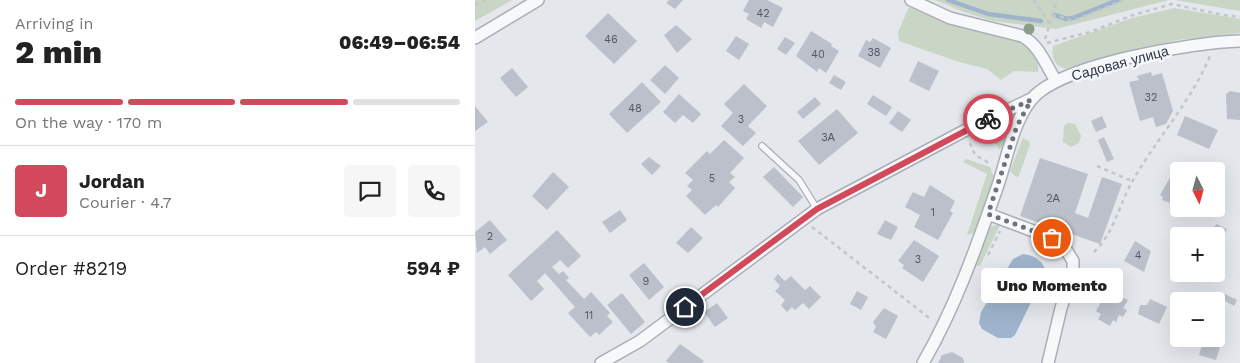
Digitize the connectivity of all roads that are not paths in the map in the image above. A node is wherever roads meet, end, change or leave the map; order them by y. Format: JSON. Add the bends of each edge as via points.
{"nodes":[{"id":1,"x":538,"y":0,"type":"edge"},
{"id":2,"x":911,"y":0,"type":"edge"},
{"id":3,"x":475,"y":38,"type":"edge"},
{"id":4,"x":1240,"y":42,"type":"edge"},
{"id":5,"x":1056,"y":81,"type":"junction"},
{"id":6,"x":1031,"y":100,"type":"junction"},
{"id":7,"x":762,"y":146,"type":"dead end"},
{"id":8,"x":817,"y":209,"type":"junction"},
{"id":9,"x":988,"y":214,"type":"junction"},
{"id":10,"x":601,"y":363,"type":"edge"},
{"id":11,"x":923,"y":363,"type":"edge"},
{"id":12,"x":1048,"y":363,"type":"edge"}],
"edges":[{"from":1,"to":3,"type":"street"},
{"from":2,"to":5,"type":"street","name":"Садовая улица","via":[[950,18],[1030,40],[1037,46]]},
{"from":4,"to":5,"type":"street","name":"Садовая улица","via":[[1194,45],[1119,61]]},
{"from":5,"to":6,"type":"street"},
{"from":6,"to":8,"type":"street","via":[[964,130]]},
{"from":6,"to":9,"type":"street","via":[[1017,126]]},
{"from":7,"to":8,"type":"lane","via":[[799,180]]},
{"from":8,"to":10,"type":"street","via":[[640,342]]},
{"from":9,"to":11,"type":"street","via":[[943,328]]},
{"from":9,"to":12,"type":"street","via":[[1052,238],[1065,248],[1073,261],[1073,273]]}]}
